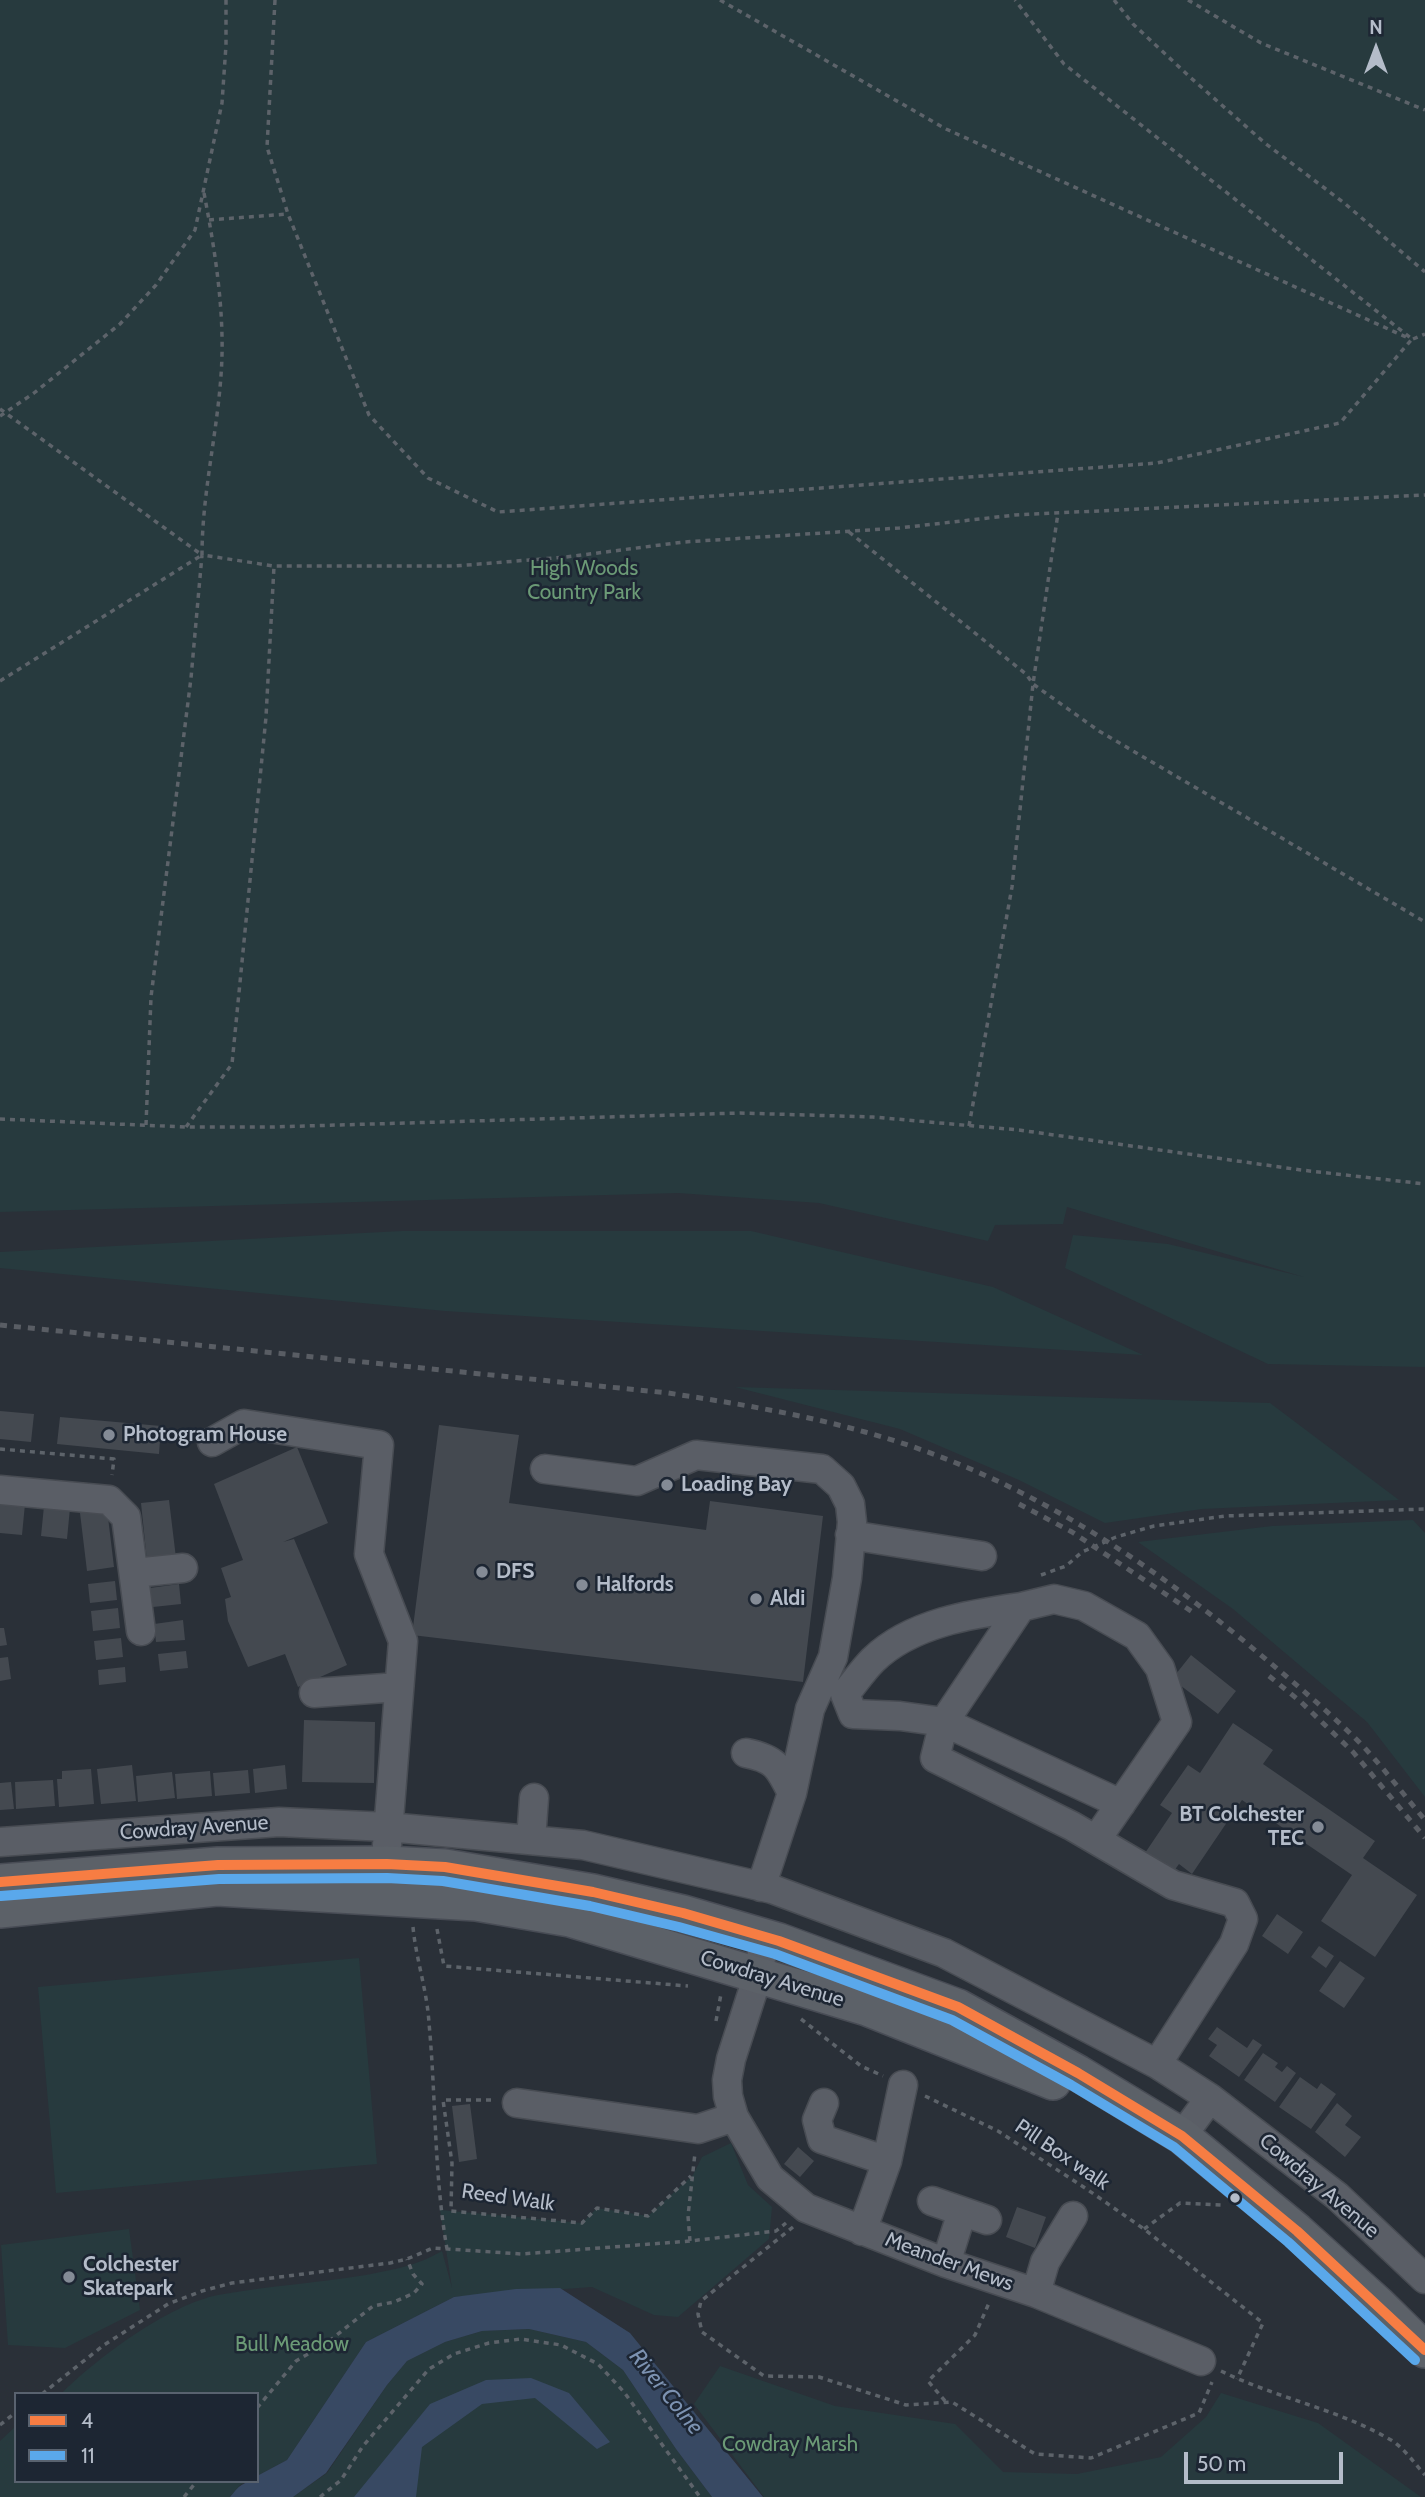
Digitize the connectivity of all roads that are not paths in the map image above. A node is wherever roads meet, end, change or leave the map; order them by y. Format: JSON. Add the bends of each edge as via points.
{"nodes":[{"id":1,"x":212,"y":1441,"type":"dead end"},
{"id":2,"x":545,"y":1469,"type":"dead end"},
{"id":3,"x":0,"y":1490,"type":"edge"},
{"id":4,"x":850,"y":1535,"type":"junction"},
{"id":5,"x":982,"y":1556,"type":"dead end"},
{"id":6,"x":183,"y":1568,"type":"dead end"},
{"id":7,"x":134,"y":1573,"type":"junction"},
{"id":8,"x":1021,"y":1607,"type":"junction"},
{"id":9,"x":141,"y":1631,"type":"dead end"},
{"id":10,"x":399,"y":1687,"type":"junction"},
{"id":11,"x":314,"y":1693,"type":"dead end"},
{"id":12,"x":944,"y":1722,"type":"junction"},
{"id":13,"x":747,"y":1753,"type":"dead end"},
{"id":14,"x":792,"y":1793,"type":"junction"},
{"id":15,"x":534,"y":1798,"type":"dead end"},
{"id":16,"x":1121,"y":1804,"type":"junction"},
{"id":17,"x":388,"y":1827,"type":"junction"},
{"id":18,"x":531,"y":1840,"type":"junction"},
{"id":19,"x":1096,"y":1840,"type":"junction"},
{"id":20,"x":0,"y":1842,"type":"edge"},
{"id":21,"x":386,"y":1881,"type":"junction"},
{"id":22,"x":0,"y":1882,"type":"edge"},
{"id":23,"x":761,"y":1887,"type":"junction"},
{"id":24,"x":0,"y":1910,"type":"edge"},
{"id":25,"x":765,"y":1936,"type":"junction"},
{"id":26,"x":758,"y":1975,"type":"junction"},
{"id":27,"x":1094,"y":2032,"type":"junction"},
{"id":28,"x":1157,"y":2064,"type":"junction"},
{"id":29,"x":1078,"y":2073,"type":"junction"},
{"id":30,"x":903,"y":2085,"type":"road end"},
{"id":31,"x":1210,"y":2098,"type":"junction"},
{"id":32,"x":504,"y":2101,"type":"road end"},
{"id":33,"x":824,"y":2104,"type":"dead end"},
{"id":34,"x":734,"y":2117,"type":"junction"},
{"id":35,"x":1182,"y":2136,"type":"junction"},
{"id":36,"x":887,"y":2161,"type":"junction"},
{"id":37,"x":932,"y":2201,"type":"dead end"},
{"id":38,"x":1073,"y":2216,"type":"dead end"},
{"id":39,"x":862,"y":2231,"type":"junction"},
{"id":40,"x":946,"y":2263,"type":"junction"},
{"id":41,"x":1425,"y":2279,"type":"edge"},
{"id":42,"x":1036,"y":2293,"type":"junction"},
{"id":43,"x":1425,"y":2350,"type":"edge"},
{"id":44,"x":1209,"y":2365,"type":"road end"}],
"edges":[{"from":1,"to":10,"type":"street","via":[[244,1424],[379,1445],[369,1554],[403,1641]]},
{"from":2,"to":4,"type":"street","via":[[637,1482],[696,1455],[822,1469],[841,1486],[849,1504]]},
{"from":3,"to":7,"type":"street","via":[[110,1500],[126,1517]]},
{"from":4,"to":5,"type":"street"},
{"from":4,"to":14,"type":"street","via":[[833,1657],[810,1709]]},
{"from":6,"to":7,"type":"street"},
{"from":7,"to":9,"type":"street"},
{"from":8,"to":12,"type":"street"},
{"from":8,"to":12,"type":"street","via":[[945,1622],[904,1638],[874,1659],[845,1694],[853,1714]]},
{"from":8,"to":16,"type":"street","via":[[1054,1599],[1084,1606],[1137,1636],[1160,1668],[1177,1722]]},
{"from":10,"to":11,"type":"street"},
{"from":10,"to":17,"type":"street"},
{"from":12,"to":16,"type":"street"},
{"from":12,"to":19,"type":"street","via":[[935,1758]]},
{"from":13,"to":14,"type":"street","via":[[778,1766]]},
{"from":14,"to":23,"type":"street"},
{"from":15,"to":18,"type":"street"},
{"from":16,"to":19,"type":"street"},
{"from":17,"to":18,"type":"street","name":"Cowdray Avenue"},
{"from":17,"to":20,"type":"street","name":"Cowdray Avenue","via":[[279,1822]]},
{"from":17,"to":21,"type":"street"},
{"from":18,"to":23,"type":"street","name":"Cowdray Avenue","via":[[583,1845]]},
{"from":19,"to":28,"type":"street","via":[[1174,1885],[1235,1903],[1244,1919],[1234,1944]]},
{"from":21,"to":22,"type":"main road","name":"Cowdray Avenue","via":[[218,1866]]},
{"from":21,"to":24,"type":"main road","name":"Cowdray Avenue","via":[[217,1888]]},
{"from":21,"to":25,"type":"main road","name":"Cowdray Avenue","via":[[445,1867],[593,1892]]},
{"from":21,"to":26,"type":"main road","name":"Cowdray Avenue","via":[[570,1919]]},
{"from":23,"to":27,"type":"street","name":"Cowdray Avenue","via":[[944,1953]]},
{"from":25,"to":26,"type":"street","name":"Meander Mews"},
{"from":25,"to":29,"type":"main road","name":"Cowdray Avenue","via":[[958,2007]]},
{"from":26,"to":34,"type":"street","name":"Meander Mews","via":[[727,2080]]},
{"from":26,"to":35,"type":"main road","name":"Cowdray Avenue","via":[[867,2008]]},
{"from":27,"to":28,"type":"street","name":"Cowdray Avenue"},
{"from":27,"to":29,"type":"street"},
{"from":28,"to":31,"type":"street","name":"Cowdray Avenue"},
{"from":29,"to":35,"type":"main road","name":"Cowdray Avenue"},
{"from":30,"to":36,"type":"street"},
{"from":31,"to":35,"type":"street"},
{"from":31,"to":41,"type":"street","name":"Cowdray Avenue","via":[[1337,2196]]},
{"from":32,"to":34,"type":"street","via":[[698,2129]]},
{"from":33,"to":36,"type":"street","via":[[817,2120],[821,2139]]},
{"from":34,"to":39,"type":"street","name":"Meander Mews","via":[[770,2178],[806,2208]]},
{"from":35,"to":43,"type":"main road","name":"Cowdray Avenue","via":[[1297,2231]]},
{"from":36,"to":39,"type":"street"},
{"from":37,"to":40,"type":"street","via":[[974,2216]]},
{"from":38,"to":42,"type":"street","via":[[1045,2262]]},
{"from":39,"to":40,"type":"street","name":"Meander Mews"},
{"from":40,"to":42,"type":"street","name":"Meander Mews"},
{"from":42,"to":44,"type":"street","name":"Meander Mews"}]}
